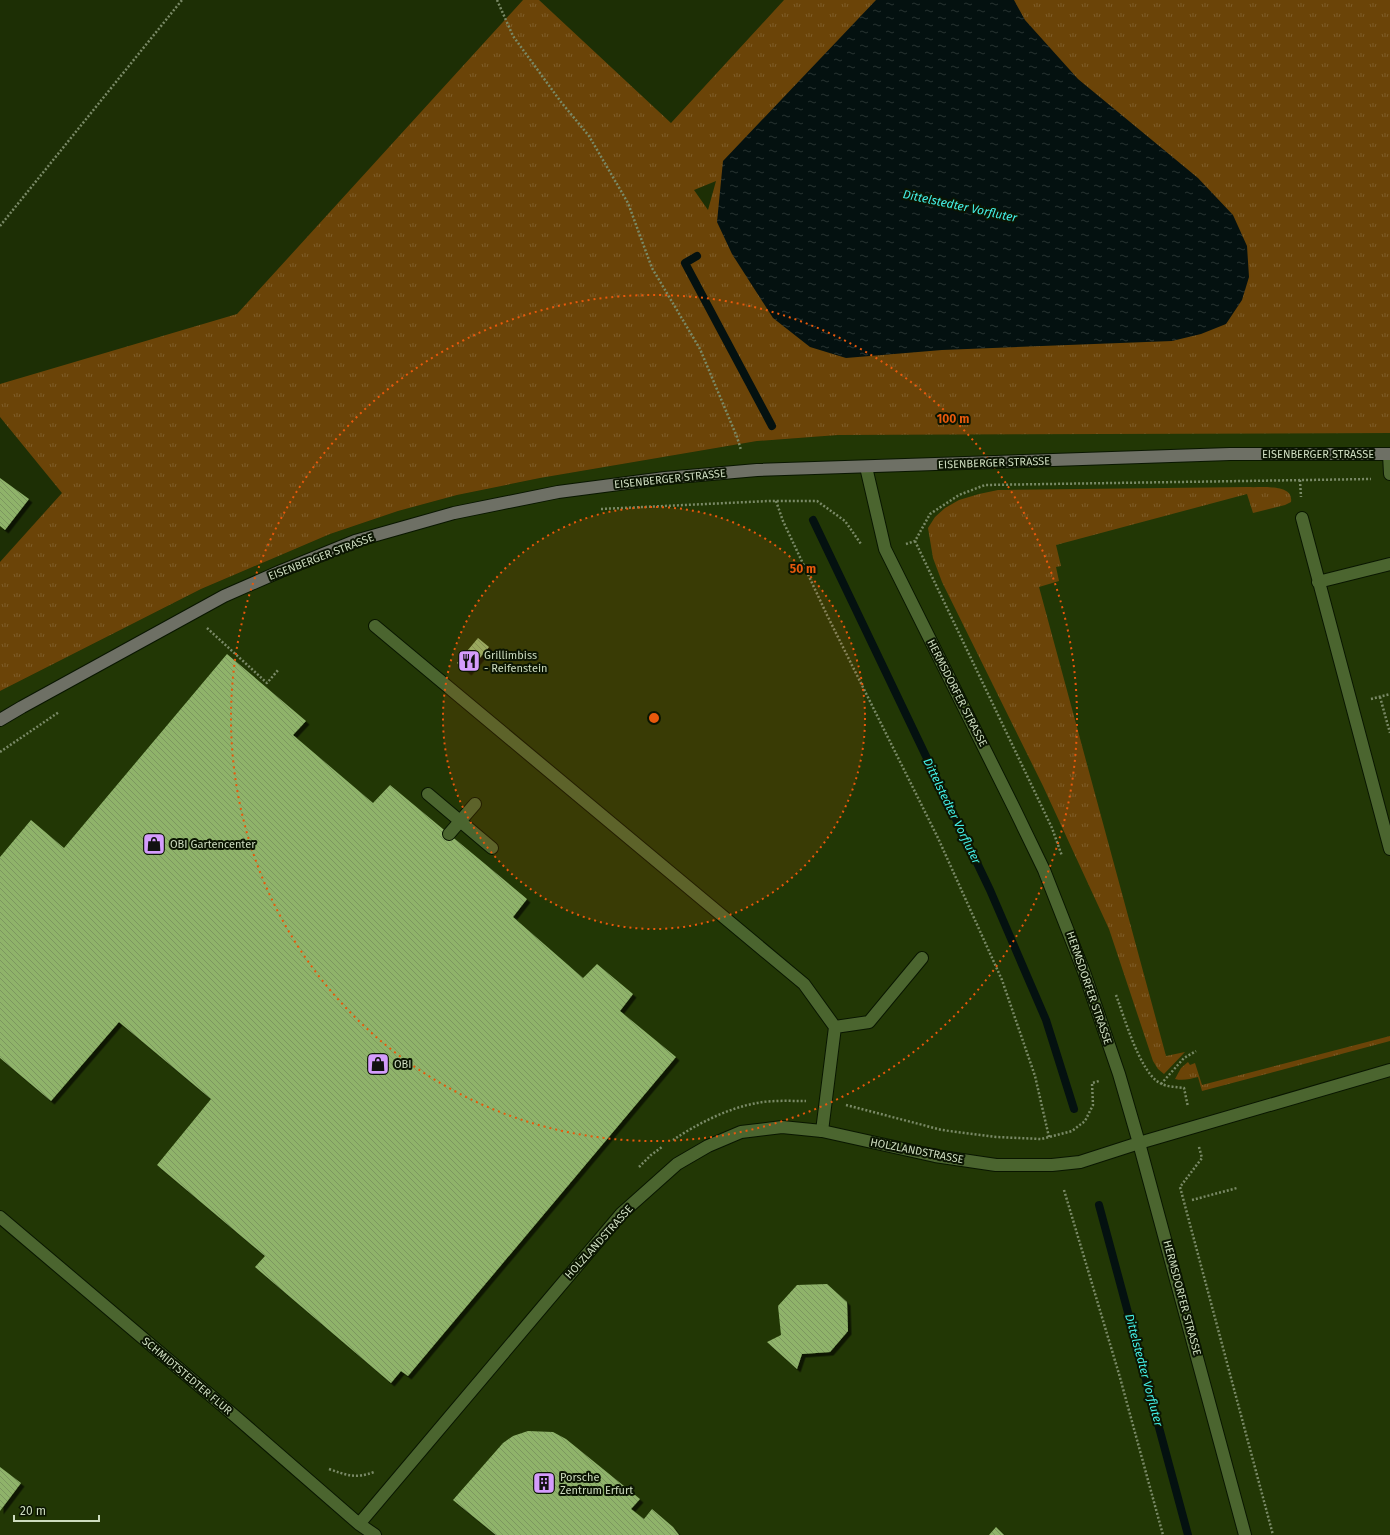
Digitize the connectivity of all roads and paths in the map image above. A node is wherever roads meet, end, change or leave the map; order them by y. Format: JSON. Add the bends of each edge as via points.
{"nodes":[{"id":1,"x":182,"y":0,"type":"edge"},
{"id":2,"x":496,"y":0,"type":"edge"},
{"id":3,"x":0,"y":226,"type":"edge"},
{"id":4,"x":1390,"y":454,"type":"edge"},
{"id":5,"x":866,"y":467,"type":"junction"},
{"id":6,"x":746,"y":471,"type":"junction"},
{"id":7,"x":1390,"y":474,"type":"edge"},
{"id":8,"x":1375,"y":479,"type":"dead end"},
{"id":9,"x":776,"y":501,"type":"junction"},
{"id":10,"x":600,"y":509,"type":"dead end"},
{"id":11,"x":1302,"y":518,"type":"dead end"},
{"id":12,"x":915,"y":541,"type":"dead end"},
{"id":13,"x":865,"y":548,"type":"dead end"},
{"id":14,"x":1390,"y":564,"type":"edge"},
{"id":15,"x":1318,"y":582,"type":"junction"},
{"id":16,"x":212,"y":623,"type":"dead end"},
{"id":17,"x":375,"y":626,"type":"dead end"},
{"id":18,"x":279,"y":670,"type":"dead end"},
{"id":19,"x":1380,"y":697,"type":"dead end"},
{"id":20,"x":62,"y":711,"type":"dead end"},
{"id":21,"x":0,"y":720,"type":"edge"},
{"id":22,"x":1390,"y":733,"type":"edge"},
{"id":23,"x":0,"y":752,"type":"edge"},
{"id":24,"x":428,"y":794,"type":"dead end"},
{"id":25,"x":475,"y":804,"type":"dead end"},
{"id":26,"x":460,"y":821,"type":"junction"},
{"id":27,"x":449,"y":834,"type":"dead end"},
{"id":28,"x":492,"y":848,"type":"dead end"},
{"id":29,"x":1390,"y":849,"type":"edge"},
{"id":30,"x":922,"y":958,"type":"dead end"},
{"id":31,"x":836,"y":1027,"type":"junction"},
{"id":32,"x":1196,"y":1052,"type":"dead end"},
{"id":33,"x":1390,"y":1070,"type":"edge"},
{"id":34,"x":1119,"y":1074,"type":"junction"},
{"id":35,"x":1161,"y":1084,"type":"junction"},
{"id":36,"x":826,"y":1100,"type":"junction"},
{"id":37,"x":1192,"y":1127,"type":"junction"},
{"id":38,"x":822,"y":1131,"type":"junction"},
{"id":39,"x":1049,"y":1137,"type":"junction"},
{"id":40,"x":670,"y":1142,"type":"dead end"},
{"id":41,"x":1139,"y":1143,"type":"junction"},
{"id":42,"x":663,"y":1146,"type":"dead end"},
{"id":43,"x":636,"y":1171,"type":"dead end"},
{"id":44,"x":1237,"y":1188,"type":"dead end"},
{"id":45,"x":1064,"y":1190,"type":"dead end"},
{"id":46,"x":1192,"y":1200,"type":"dead end"},
{"id":47,"x":0,"y":1217,"type":"edge"},
{"id":48,"x":326,"y":1468,"type":"dead end"},
{"id":49,"x":375,"y":1472,"type":"dead end"},
{"id":50,"x":359,"y":1524,"type":"junction"},
{"id":51,"x":375,"y":1535,"type":"edge"},
{"id":52,"x":1163,"y":1535,"type":"edge"},
{"id":53,"x":1245,"y":1535,"type":"edge"},
{"id":54,"x":1273,"y":1535,"type":"edge"}],
"edges":[{"from":1,"to":3,"type":"path"},
{"from":2,"to":6,"type":"path","via":[[513,36],[589,136],[628,203],[652,268],[700,349],[737,437]]},
{"from":4,"to":5,"type":"street","name":"EISENBERGER STRASSE","via":[[1230,454]]},
{"from":4,"to":7,"type":"street"},
{"from":5,"to":6,"type":"street","name":"EISENBERGER STRASSE"},
{"from":5,"to":34,"type":"street","name":"HERMSDORFER STRASSE","via":[[885,550],[1044,870],[1084,972]]},
{"from":6,"to":21,"type":"street","name":"EISENBERGER STRASSE","via":[[558,492],[454,513],[355,541],[224,596]]},
{"from":8,"to":12,"type":"path","via":[[985,485],[959,495],[930,514]]},
{"from":9,"to":10,"type":"path"},
{"from":9,"to":13,"type":"path","via":[[817,501],[845,521]]},
{"from":9,"to":39,"type":"path","via":[[827,615],[938,838],[1002,980],[1035,1076]]},
{"from":11,"to":15,"type":"street"},
{"from":14,"to":15,"type":"street"},
{"from":15,"to":29,"type":"street"},
{"from":16,"to":18,"type":"path","via":[[205,626],[267,683]]},
{"from":17,"to":31,"type":"street","via":[[804,984]]},
{"from":19,"to":22,"type":"path"},
{"from":20,"to":23,"type":"path"},
{"from":24,"to":26,"type":"street"},
{"from":25,"to":26,"type":"street"},
{"from":26,"to":27,"type":"street"},
{"from":26,"to":28,"type":"street"},
{"from":30,"to":31,"type":"street","via":[[869,1022]]},
{"from":31,"to":36,"type":"street"},
{"from":32,"to":35,"type":"path","via":[[1184,1058]]},
{"from":33,"to":37,"type":"street","name":"HOLZLANDSTRASSE"},
{"from":34,"to":35,"type":"path","via":[[1143,1066]]},
{"from":34,"to":39,"type":"path","via":[[1092,1083],[1093,1105],[1085,1121],[1072,1131]]},
{"from":34,"to":41,"type":"street","name":"HERMSDORFER STRASSE"},
{"from":35,"to":37,"type":"path","via":[[1184,1088]]},
{"from":36,"to":38,"type":"street"},
{"from":36,"to":39,"type":"path","via":[[942,1130],[996,1137]]},
{"from":36,"to":40,"type":"path","via":[[757,1103],[695,1126]]},
{"from":37,"to":41,"type":"street","name":"HOLZLANDSTRASSE"},
{"from":37,"to":54,"type":"path","via":[[1202,1158],[1180,1187]]},
{"from":38,"to":41,"type":"street","name":"HOLZLANDSTRASSE","via":[[935,1156],[996,1165],[1080,1162]]},
{"from":38,"to":50,"type":"street","name":"HOLZLANDSTRASSE","via":[[782,1128],[741,1132],[708,1146],[677,1164],[621,1214]]},
{"from":41,"to":53,"type":"street","name":"HERMSDORFER STRASSE"},
{"from":42,"to":43,"type":"path"},
{"from":44,"to":46,"type":"path"},
{"from":45,"to":52,"type":"path","via":[[1119,1374]]},
{"from":47,"to":50,"type":"street","name":"SCHMIDTSTEDTER FLUR"},
{"from":48,"to":49,"type":"path","via":[[348,1476],[363,1476]]},
{"from":50,"to":51,"type":"street","name":"SCHMIDTSTEDTER FLUR"}]}
